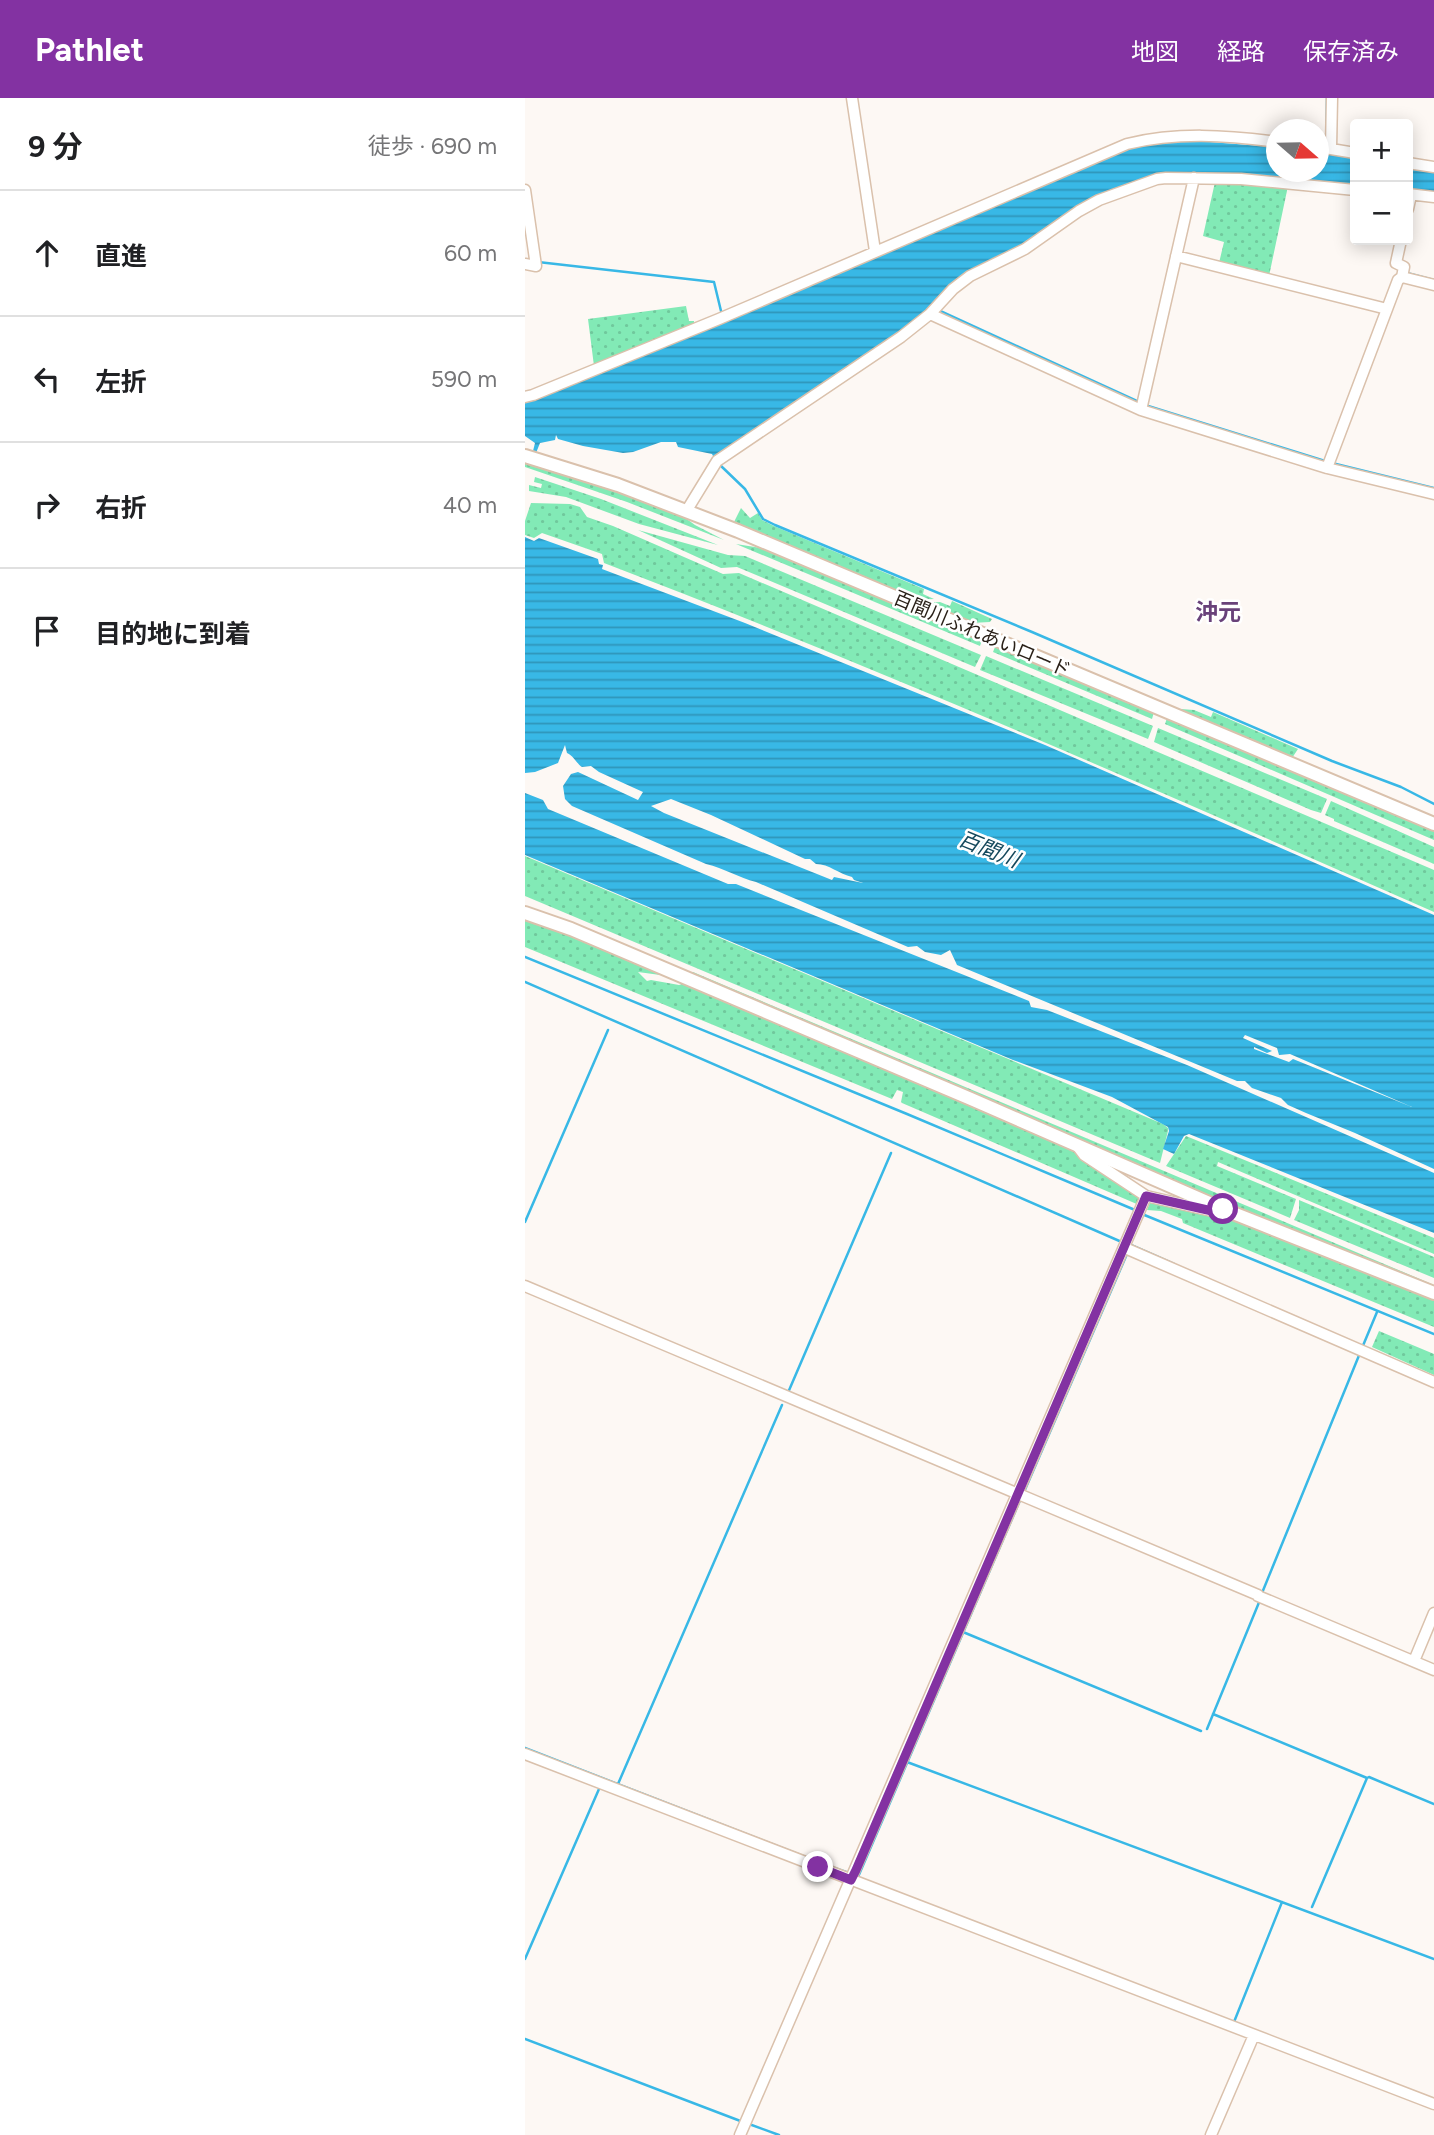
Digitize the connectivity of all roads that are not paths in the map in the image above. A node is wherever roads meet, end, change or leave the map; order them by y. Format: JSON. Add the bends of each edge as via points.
{"nodes":[{"id":1,"x":852,"y":98,"type":"edge"},
{"id":2,"x":1332,"y":98,"type":"edge"},
{"id":3,"x":1266,"y":141,"type":"edge"},
{"id":4,"x":1331,"y":149,"type":"joint"},
{"id":5,"x":1350,"y":152,"type":"edge"},
{"id":6,"x":1413,"y":164,"type":"edge"},
{"id":7,"x":1434,"y":167,"type":"edge"},
{"id":8,"x":1194,"y":177,"type":"junction"},
{"id":9,"x":525,"y":190,"type":"edge"},
{"id":10,"x":1350,"y":190,"type":"edge"},
{"id":11,"x":1413,"y":195,"type":"edge"},
{"id":12,"x":1434,"y":197,"type":"edge"},
{"id":13,"x":1400,"y":245,"type":"edge"},
{"id":14,"x":876,"y":251,"type":"junction"},
{"id":15,"x":1176,"y":256,"type":"junction"},
{"id":16,"x":532,"y":263,"type":"edge"},
{"id":17,"x":1403,"y":274,"type":"junction"},
{"id":18,"x":1434,"y":285,"type":"edge"},
{"id":19,"x":1385,"y":308,"type":"junction"},
{"id":20,"x":930,"y":314,"type":"junction"},
{"id":21,"x":525,"y":397,"type":"edge"},
{"id":22,"x":1142,"y":406,"type":"junction"},
{"id":23,"x":525,"y":456,"type":"edge"},
{"id":24,"x":1329,"y":464,"type":"junction"},
{"id":25,"x":1434,"y":494,"type":"edge"},
{"id":26,"x":687,"y":510,"type":"junction"},
{"id":27,"x":1434,"y":824,"type":"edge"},
{"id":28,"x":525,"y":913,"type":"edge"},
{"id":29,"x":1077,"y":1146,"type":"junction"},
{"id":30,"x":1146,"y":1196,"type":"junction"},
{"id":31,"x":1223,"y":1209,"type":"junction"},
{"id":32,"x":1127,"y":1247,"type":"junction"},
{"id":33,"x":525,"y":1286,"type":"edge"},
{"id":34,"x":1434,"y":1293,"type":"edge"},
{"id":35,"x":1434,"y":1382,"type":"edge"},
{"id":36,"x":1021,"y":1495,"type":"junction"},
{"id":37,"x":1434,"y":1613,"type":"edge"},
{"id":38,"x":1414,"y":1661,"type":"junction"},
{"id":39,"x":1434,"y":1670,"type":"edge"},
{"id":40,"x":525,"y":1754,"type":"edge"},
{"id":41,"x":851,"y":1880,"type":"junction"},
{"id":42,"x":1254,"y":2035,"type":"junction"},
{"id":43,"x":1434,"y":2104,"type":"edge"},
{"id":44,"x":744,"y":2127,"type":"edge"},
{"id":45,"x":1211,"y":2135,"type":"edge"}],
"edges":[{"from":1,"to":14,"type":"street"},
{"from":2,"to":4,"type":"street"},
{"from":3,"to":14,"type":"street","via":[[1196,135],[1127,144]]},
{"from":4,"to":5,"type":"street"},
{"from":6,"to":7,"type":"street"},
{"from":8,"to":10,"type":"street"},
{"from":8,"to":15,"type":"street"},
{"from":8,"to":20,"type":"street","via":[[1157,179],[1099,200],[1025,249],[969,276]]},
{"from":9,"to":16,"type":"street"},
{"from":11,"to":12,"type":"street"},
{"from":13,"to":17,"type":"street","via":[[1396,264],[1404,267]]},
{"from":14,"to":21,"type":"street"},
{"from":15,"to":19,"type":"street"},
{"from":15,"to":22,"type":"street"},
{"from":17,"to":18,"type":"street"},
{"from":17,"to":19,"type":"street"},
{"from":19,"to":24,"type":"street"},
{"from":20,"to":22,"type":"street"},
{"from":20,"to":26,"type":"street","via":[[716,461]]},
{"from":22,"to":24,"type":"street"},
{"from":23,"to":26,"type":"street","name":"百間川ふれあいロード"},
{"from":24,"to":25,"type":"street"},
{"from":26,"to":27,"type":"street","name":"百間川ふれあいロード"},
{"from":28,"to":29,"type":"street"},
{"from":29,"to":30,"type":"street"},
{"from":29,"to":31,"type":"street"},
{"from":30,"to":31,"type":"street","via":[[1212,1211]]},
{"from":30,"to":32,"type":"street"},
{"from":31,"to":34,"type":"street"},
{"from":32,"to":35,"type":"street"},
{"from":32,"to":36,"type":"street"},
{"from":33,"to":36,"type":"street"},
{"from":36,"to":38,"type":"street"},
{"from":36,"to":41,"type":"street"},
{"from":37,"to":38,"type":"street"},
{"from":38,"to":39,"type":"street"},
{"from":40,"to":41,"type":"street"},
{"from":41,"to":42,"type":"street"},
{"from":41,"to":44,"type":"street"},
{"from":42,"to":43,"type":"street"},
{"from":42,"to":45,"type":"street"}]}
